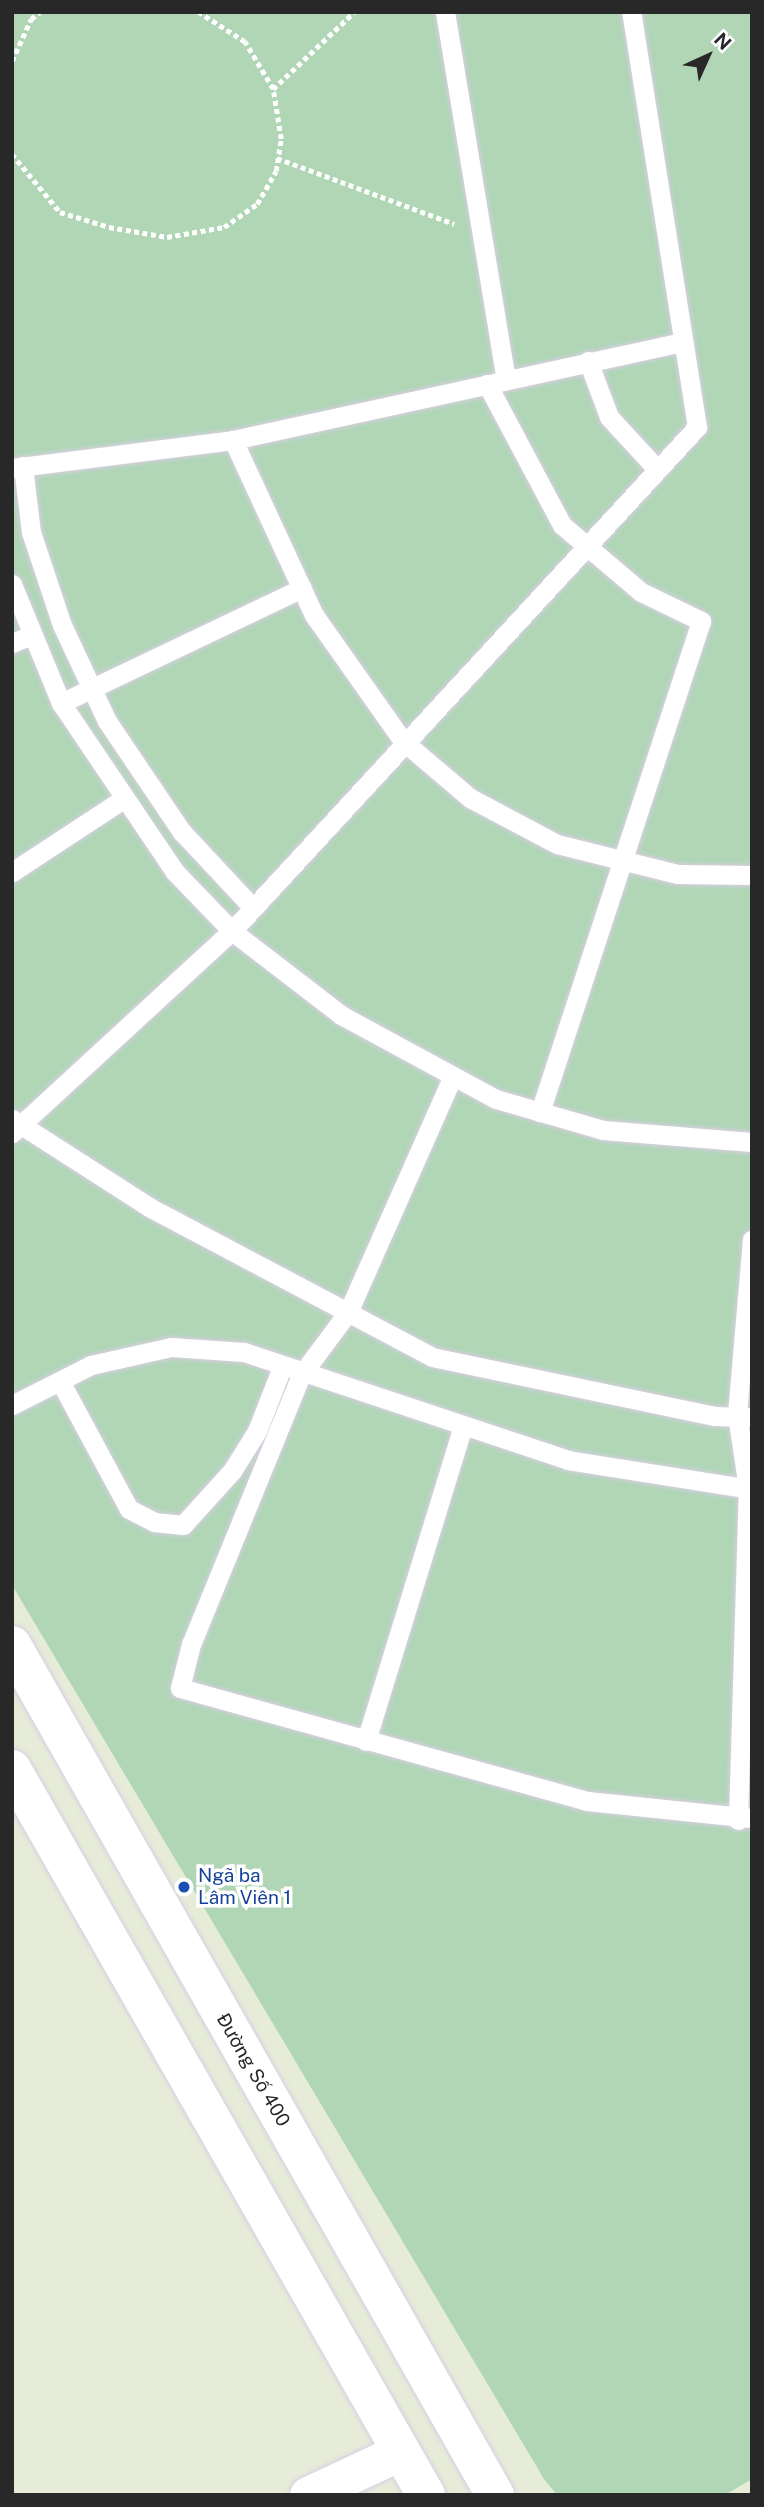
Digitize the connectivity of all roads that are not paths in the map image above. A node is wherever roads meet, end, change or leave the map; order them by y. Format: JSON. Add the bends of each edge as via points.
{"nodes":[{"id":1,"x":445,"y":12,"type":"edge"},
{"id":2,"x":631,"y":12,"type":"edge"},
{"id":3,"x":683,"y":342,"type":"junction"},
{"id":4,"x":588,"y":361,"type":"junction"},
{"id":5,"x":497,"y":382,"type":"junction"},
{"id":6,"x":233,"y":440,"type":"junction"},
{"id":7,"x":18,"y":467,"type":"edge"},
{"id":8,"x":656,"y":468,"type":"junction"},
{"id":9,"x":585,"y":544,"type":"junction"},
{"id":10,"x":12,"y":584,"type":"edge"},
{"id":11,"x":302,"y":588,"type":"junction"},
{"id":12,"x":32,"y":635,"type":"junction"},
{"id":13,"x":12,"y":643,"type":"edge"},
{"id":14,"x":92,"y":689,"type":"junction"},
{"id":15,"x":61,"y":703,"type":"junction"},
{"id":16,"x":403,"y":741,"type":"junction"},
{"id":17,"x":123,"y":799,"type":"junction"},
{"id":18,"x":623,"y":864,"type":"junction"},
{"id":19,"x":12,"y":872,"type":"edge"},
{"id":20,"x":752,"y":875,"type":"edge"},
{"id":21,"x":253,"y":908,"type":"junction"},
{"id":22,"x":232,"y":931,"type":"junction"},
{"id":23,"x":451,"y":1080,"type":"junction"},
{"id":24,"x":540,"y":1112,"type":"junction"},
{"id":25,"x":14,"y":1127,"type":"edge"},
{"id":26,"x":752,"y":1142,"type":"edge"},
{"id":27,"x":752,"y":1240,"type":"edge"},
{"id":28,"x":348,"y":1312,"type":"junction"},
{"id":29,"x":282,"y":1367,"type":"junction"},
{"id":30,"x":301,"y":1375,"type":"junction"},
{"id":31,"x":60,"y":1381,"type":"junction"},
{"id":32,"x":12,"y":1405,"type":"edge"},
{"id":33,"x":744,"y":1416,"type":"edge"},
{"id":34,"x":463,"y":1426,"type":"junction"},
{"id":35,"x":750,"y":1489,"type":"edge"},
{"id":36,"x":12,"y":1645,"type":"edge"},
{"id":37,"x":366,"y":1741,"type":"junction"},
{"id":38,"x":12,"y":1769,"type":"edge"},
{"id":39,"x":745,"y":1819,"type":"edge"},
{"id":40,"x":453,"y":2422,"type":"junction"},
{"id":41,"x":400,"y":2452,"type":"junction"},
{"id":42,"x":308,"y":2495,"type":"edge"},
{"id":43,"x":426,"y":2495,"type":"edge"},
{"id":44,"x":495,"y":2495,"type":"edge"}],
"edges":[{"from":1,"to":5,"type":"lane","via":[[482,234]]},
{"from":2,"to":3,"type":"lane"},
{"from":3,"to":4,"type":"lane"},
{"from":3,"to":8,"type":"lane","via":[[697,427]]},
{"from":4,"to":5,"type":"lane"},
{"from":4,"to":8,"type":"lane","via":[[609,417]]},
{"from":5,"to":6,"type":"lane"},
{"from":5,"to":9,"type":"lane","via":[[562,525]]},
{"from":6,"to":7,"type":"lane"},
{"from":6,"to":11,"type":"lane"},
{"from":7,"to":14,"type":"lane","via":[[32,532],[62,625]]},
{"from":8,"to":9,"type":"lane"},
{"from":9,"to":16,"type":"lane"},
{"from":9,"to":18,"type":"lane","via":[[641,592],[701,621]]},
{"from":10,"to":12,"type":"lane"},
{"from":11,"to":14,"type":"lane"},
{"from":11,"to":16,"type":"lane"},
{"from":12,"to":13,"type":"lane"},
{"from":12,"to":15,"type":"lane"},
{"from":14,"to":15,"type":"lane"},
{"from":14,"to":21,"type":"lane","via":[[182,832]]},
{"from":15,"to":17,"type":"lane"},
{"from":16,"to":18,"type":"lane","via":[[470,798],[557,844]]},
{"from":16,"to":21,"type":"lane"},
{"from":17,"to":19,"type":"lane"},
{"from":17,"to":22,"type":"lane","via":[[175,872]]},
{"from":18,"to":20,"type":"lane","via":[[677,874]]},
{"from":18,"to":24,"type":"lane"},
{"from":21,"to":22,"type":"lane"},
{"from":22,"to":23,"type":"lane","via":[[341,1015]]},
{"from":22,"to":25,"type":"lane"},
{"from":23,"to":24,"type":"lane"},
{"from":23,"to":28,"type":"lane"},
{"from":24,"to":26,"type":"lane","via":[[603,1130]]},
{"from":25,"to":28,"type":"lane","via":[[149,1208]]},
{"from":27,"to":33,"type":"lane"},
{"from":28,"to":30,"type":"lane"},
{"from":28,"to":33,"type":"lane","via":[[432,1357],[715,1416]]},
{"from":29,"to":30,"type":"lane"},
{"from":29,"to":31,"type":"lane","via":[[244,1352],[172,1347],[91,1365]]},
{"from":29,"to":31,"type":"lane","via":[[257,1431],[232,1471],[183,1525],[154,1522],[129,1510]]},
{"from":30,"to":34,"type":"lane"},
{"from":30,"to":37,"type":"lane","via":[[191,1644],[180,1688]]},
{"from":31,"to":32,"type":"lane"},
{"from":33,"to":35,"type":"lane"},
{"from":34,"to":35,"type":"lane","via":[[568,1460]]},
{"from":34,"to":37,"type":"lane"},
{"from":35,"to":39,"type":"lane"},
{"from":36,"to":40,"type":"street","name":"Đường Số 400"},
{"from":37,"to":39,"type":"lane","via":[[587,1801]]},
{"from":38,"to":41,"type":"street"},
{"from":40,"to":41,"type":"street"},
{"from":40,"to":44,"type":"street","name":"Đường Số 400"},
{"from":41,"to":42,"type":"street"},
{"from":41,"to":43,"type":"street"}]}
